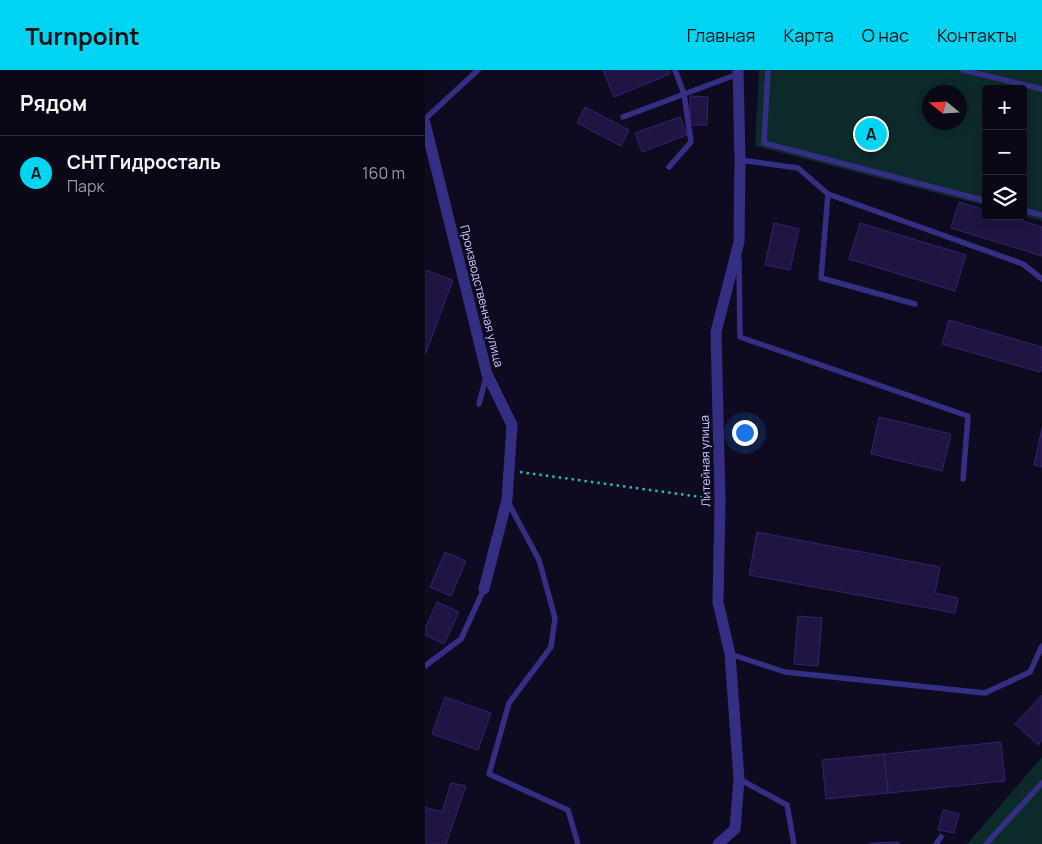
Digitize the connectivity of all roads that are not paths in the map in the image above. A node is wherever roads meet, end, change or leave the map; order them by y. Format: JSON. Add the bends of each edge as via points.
{"nodes":[{"id":1,"x":478,"y":70,"type":"edge"},
{"id":2,"x":675,"y":70,"type":"edge"},
{"id":3,"x":768,"y":70,"type":"edge"},
{"id":4,"x":963,"y":70,"type":"edge"},
{"id":5,"x":738,"y":72,"type":"edge"},
{"id":6,"x":1042,"y":89,"type":"edge"},
{"id":7,"x":684,"y":94,"type":"junction"},
{"id":8,"x":623,"y":117,"type":"dead end"},
{"id":9,"x":425,"y":119,"type":"edge"},
{"id":10,"x":425,"y":123,"type":"edge"},
{"id":11,"x":741,"y":160,"type":"junction"},
{"id":12,"x":669,"y":167,"type":"dead end"},
{"id":13,"x":829,"y":194,"type":"junction"},
{"id":14,"x":982,"y":199,"type":"edge"},
{"id":15,"x":1027,"y":211,"type":"edge"},
{"id":16,"x":1042,"y":215,"type":"edge"},
{"id":17,"x":739,"y":242,"type":"junction"},
{"id":18,"x":1042,"y":279,"type":"edge"},
{"id":19,"x":915,"y":304,"type":"dead end"},
{"id":20,"x":487,"y":374,"type":"junction"},
{"id":21,"x":479,"y":404,"type":"dead end"},
{"id":22,"x":963,"y":479,"type":"dead end"},
{"id":23,"x":507,"y":500,"type":"junction"},
{"id":24,"x":484,"y":590,"type":"joint"},
{"id":25,"x":1042,"y":646,"type":"edge"},
{"id":26,"x":730,"y":654,"type":"junction"},
{"id":27,"x":425,"y":666,"type":"edge"},
{"id":28,"x":739,"y":779,"type":"junction"},
{"id":29,"x":1042,"y":783,"type":"edge"},
{"id":30,"x":941,"y":837,"type":"dead end"},
{"id":31,"x":578,"y":844,"type":"edge"},
{"id":32,"x":718,"y":844,"type":"edge"},
{"id":33,"x":793,"y":844,"type":"edge"},
{"id":34,"x":936,"y":844,"type":"edge"},
{"id":35,"x":985,"y":844,"type":"edge"}],
"edges":[{"from":1,"to":9,"type":"lane"},
{"from":2,"to":7,"type":"lane"},
{"from":3,"to":14,"type":"lane","via":[[764,143]]},
{"from":4,"to":6,"type":"lane"},
{"from":5,"to":7,"type":"lane"},
{"from":5,"to":11,"type":"street","name":"Литейная улица"},
{"from":7,"to":8,"type":"lane"},
{"from":7,"to":12,"type":"lane","via":[[691,142]]},
{"from":10,"to":20,"type":"street","name":"Производственная улица"},
{"from":11,"to":13,"type":"lane","via":[[798,168]]},
{"from":11,"to":17,"type":"street","name":"Литейная улица"},
{"from":13,"to":18,"type":"lane","via":[[1023,264]]},
{"from":13,"to":19,"type":"lane","via":[[821,278]]},
{"from":15,"to":16,"type":"lane"},
{"from":17,"to":22,"type":"lane","via":[[739,337],[968,416]]},
{"from":17,"to":26,"type":"street","name":"Литейная улица","via":[[716,332],[720,500],[718,602]]},
{"from":20,"to":21,"type":"lane"},
{"from":20,"to":23,"type":"street","name":"Производственная улица","via":[[512,425]]},
{"from":23,"to":24,"type":"street","name":"Производственная улица"},
{"from":23,"to":31,"type":"lane","via":[[539,560],[555,618],[551,646],[509,703],[489,774],[568,810]]},
{"from":24,"to":27,"type":"lane","via":[[461,639]]},
{"from":25,"to":26,"type":"lane","via":[[1030,672],[985,693],[785,672]]},
{"from":26,"to":28,"type":"street","name":"Литейная улица"},
{"from":28,"to":32,"type":"street","name":"Литейная улица","via":[[735,829]]},
{"from":28,"to":33,"type":"lane","via":[[787,805]]},
{"from":29,"to":35,"type":"lane"},
{"from":30,"to":34,"type":"lane"}]}
